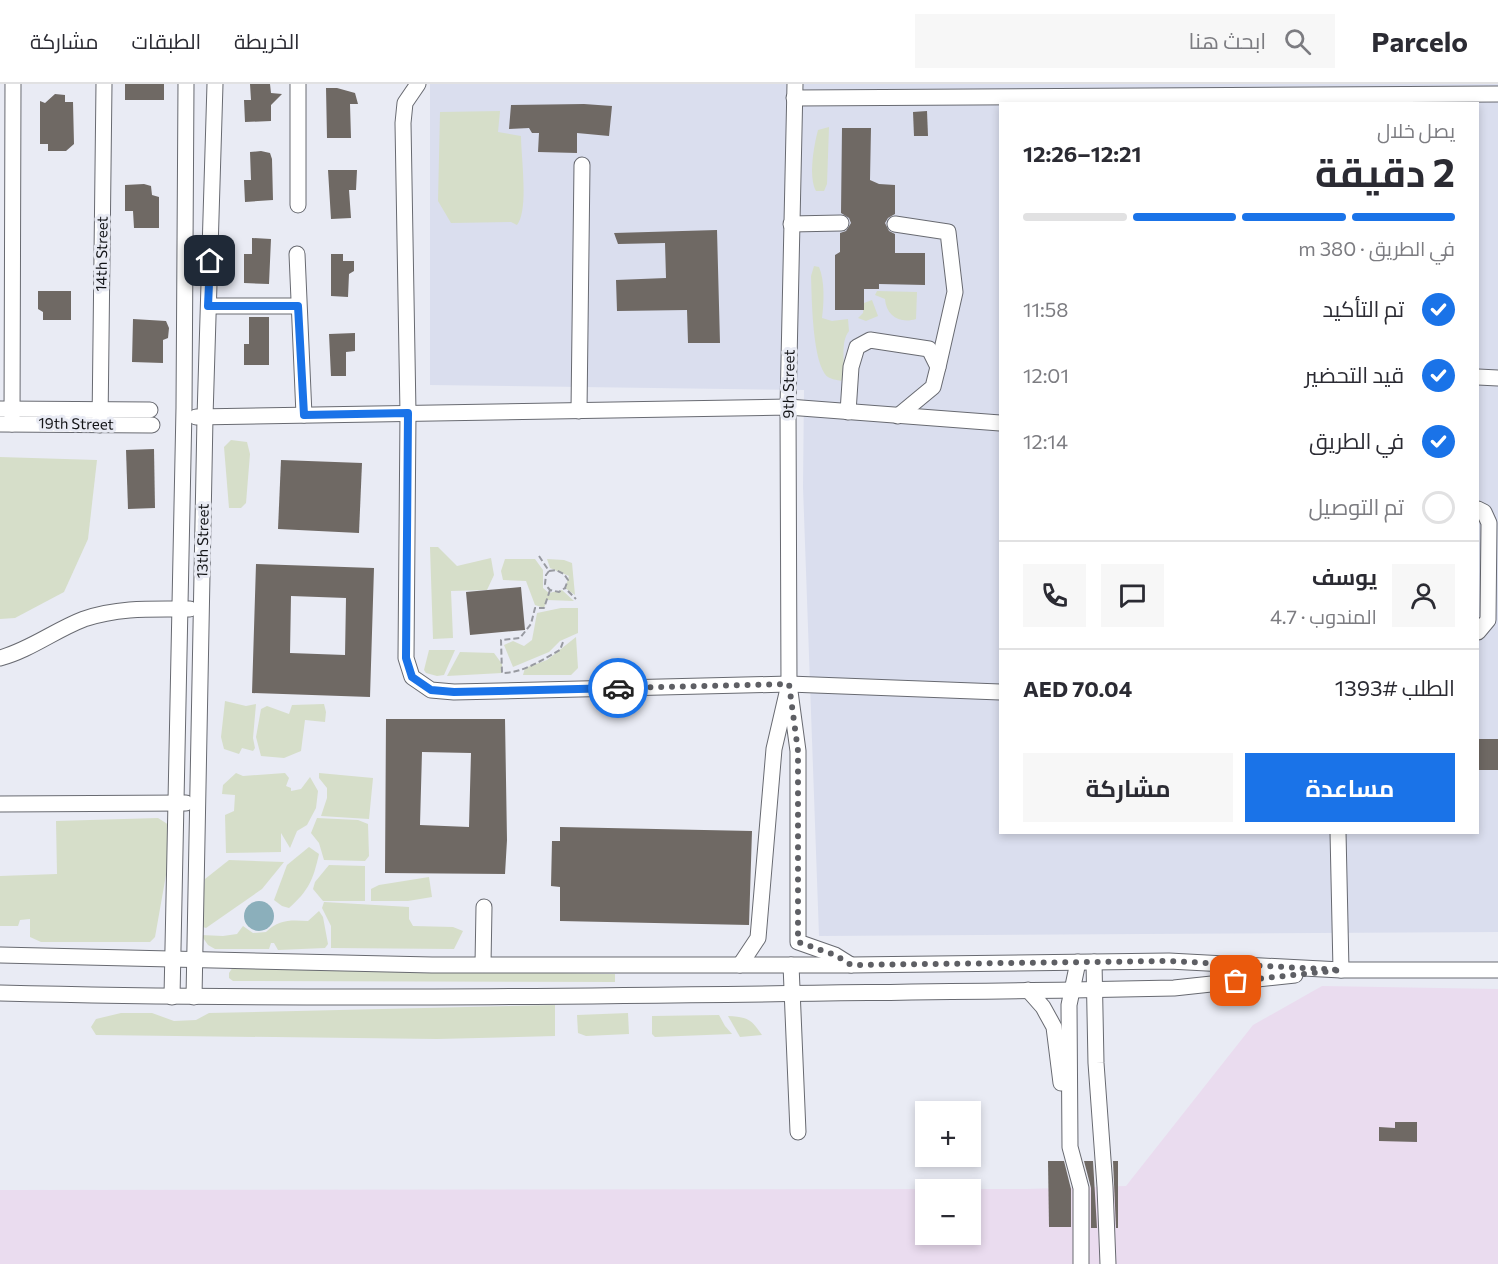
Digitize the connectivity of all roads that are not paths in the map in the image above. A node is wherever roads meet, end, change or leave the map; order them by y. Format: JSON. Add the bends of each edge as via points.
{"nodes":[{"id":1,"x":13,"y":84,"type":"edge"},
{"id":2,"x":104,"y":84,"type":"edge"},
{"id":3,"x":186,"y":84,"type":"edge"},
{"id":4,"x":215,"y":84,"type":"edge"},
{"id":5,"x":298,"y":84,"type":"edge"},
{"id":6,"x":418,"y":84,"type":"edge"},
{"id":7,"x":875,"y":90,"type":"edge"},
{"id":8,"x":794,"y":91,"type":"edge"},
{"id":9,"x":1498,"y":94,"type":"edge"},
{"id":10,"x":1059,"y":100,"type":"edge"},
{"id":11,"x":582,"y":165,"type":"dead end"},
{"id":12,"x":298,"y":205,"type":"dead end"},
{"id":13,"x":840,"y":223,"type":"dead end"},
{"id":14,"x":791,"y":224,"type":"junction"},
{"id":15,"x":895,"y":224,"type":"dead end"},
{"id":16,"x":297,"y":254,"type":"dead end"},
{"id":17,"x":208,"y":306,"type":"junction"},
{"id":18,"x":298,"y":306,"type":"junction"},
{"id":19,"x":938,"y":367,"type":"junction"},
{"id":20,"x":1479,"y":377,"type":"edge"},
{"id":21,"x":1498,"y":378,"type":"edge"},
{"id":22,"x":788,"y":407,"type":"junction"},
{"id":23,"x":100,"y":409,"type":"junction"},
{"id":24,"x":150,"y":410,"type":"dead end"},
{"id":25,"x":579,"y":411,"type":"junction"},
{"id":26,"x":848,"y":412,"type":"junction"},
{"id":27,"x":408,"y":413,"type":"junction"},
{"id":28,"x":304,"y":415,"type":"junction"},
{"id":29,"x":6,"y":416,"type":"edge"},
{"id":30,"x":898,"y":416,"type":"junction"},
{"id":31,"x":184,"y":417,"type":"junction"},
{"id":32,"x":205,"y":417,"type":"junction"},
{"id":33,"x":999,"y":423,"type":"edge"},
{"id":34,"x":100,"y":425,"type":"junction"},
{"id":35,"x":152,"y":425,"type":"dead end"},
{"id":36,"x":1479,"y":510,"type":"edge"},
{"id":37,"x":1493,"y":550,"type":"edge"},
{"id":38,"x":180,"y":609,"type":"junction"},
{"id":39,"x":202,"y":609,"type":"junction"},
{"id":40,"x":1479,"y":631,"type":"edge"},
{"id":41,"x":0,"y":658,"type":"edge"},
{"id":42,"x":789,"y":684,"type":"junction"},
{"id":43,"x":999,"y":692,"type":"edge"},
{"id":44,"x":198,"y":802,"type":"junction"},
{"id":45,"x":176,"y":803,"type":"junction"},
{"id":46,"x":0,"y":804,"type":"edge"},
{"id":47,"x":1338,"y":834,"type":"edge"},
{"id":48,"x":484,"y":907,"type":"dead end"},
{"id":49,"x":0,"y":955,"type":"edge"},
{"id":50,"x":173,"y":958,"type":"junction"},
{"id":51,"x":195,"y":959,"type":"junction"},
{"id":52,"x":1078,"y":962,"type":"junction"},
{"id":53,"x":1094,"y":962,"type":"junction"},
{"id":54,"x":483,"y":964,"type":"junction"},
{"id":55,"x":740,"y":965,"type":"junction"},
{"id":56,"x":791,"y":965,"type":"junction"},
{"id":57,"x":851,"y":965,"type":"junction"},
{"id":58,"x":1341,"y":970,"type":"junction"},
{"id":59,"x":1498,"y":970,"type":"edge"},
{"id":60,"x":1095,"y":989,"type":"junction"},
{"id":61,"x":1028,"y":990,"type":"junction"},
{"id":62,"x":1072,"y":990,"type":"junction"},
{"id":63,"x":0,"y":993,"type":"edge"},
{"id":64,"x":792,"y":993,"type":"junction"},
{"id":65,"x":172,"y":997,"type":"junction"},
{"id":66,"x":194,"y":997,"type":"junction"},
{"id":67,"x":798,"y":1132,"type":"dead end"},
{"id":68,"x":1070,"y":1147,"type":"junction"},
{"id":69,"x":1081,"y":1264,"type":"edge"},
{"id":70,"x":1108,"y":1264,"type":"edge"}],
"edges":[{"from":1,"to":29,"type":"street"},
{"from":2,"to":23,"type":"street","name":"14th Street"},
{"from":3,"to":31,"type":"street","name":"13th Street"},
{"from":4,"to":17,"type":"street","name":"13th Street"},
{"from":5,"to":12,"type":"street"},
{"from":6,"to":27,"type":"street","via":[[405,103],[403,123]]},
{"from":7,"to":8,"type":"street"},
{"from":7,"to":10,"type":"street"},
{"from":8,"to":14,"type":"street","name":"9th Street"},
{"from":9,"to":10,"type":"street"},
{"from":11,"to":25,"type":"street"},
{"from":13,"to":14,"type":"street"},
{"from":14,"to":22,"type":"street","name":"9th Street"},
{"from":15,"to":19,"type":"street","via":[[948,232],[955,292]]},
{"from":16,"to":18,"type":"street"},
{"from":17,"to":18,"type":"street"},
{"from":17,"to":32,"type":"street","name":"13th Street"},
{"from":18,"to":28,"type":"street"},
{"from":19,"to":26,"type":"street","via":[[929,349],[870,340],[857,347],[851,367]]},
{"from":19,"to":30,"type":"street","via":[[933,387]]},
{"from":20,"to":21,"type":"street"},
{"from":22,"to":25,"type":"street"},
{"from":22,"to":26,"type":"street"},
{"from":22,"to":42,"type":"street","name":"9th Street"},
{"from":23,"to":24,"type":"street","name":"19th Street"},
{"from":23,"to":29,"type":"street","name":"19th Street"},
{"from":23,"to":34,"type":"street","name":"14th Street"},
{"from":25,"to":27,"type":"street"},
{"from":26,"to":30,"type":"street"},
{"from":27,"to":28,"type":"street"},
{"from":27,"to":42,"type":"street","via":[[406,658],[412,677],[431,690],[454,692]]},
{"from":28,"to":32,"type":"street"},
{"from":29,"to":34,"type":"street","name":"19th Street"},
{"from":30,"to":33,"type":"street"},
{"from":31,"to":32,"type":"street"},
{"from":31,"to":38,"type":"street","name":"13th Street"},
{"from":32,"to":39,"type":"street","name":"13th Street"},
{"from":34,"to":35,"type":"street","name":"19th Street"},
{"from":36,"to":37,"type":"street","via":[[1489,523]]},
{"from":37,"to":40,"type":"street","via":[[1488,620]]},
{"from":38,"to":39,"type":"street"},
{"from":38,"to":41,"type":"street","via":[[130,608],[108,612]]},
{"from":38,"to":45,"type":"street","name":"13th Street"},
{"from":39,"to":44,"type":"street","name":"13th Street"},
{"from":42,"to":43,"type":"street"},
{"from":42,"to":55,"type":"street","via":[[774,749],[758,938]]},
{"from":42,"to":57,"type":"street","via":[[798,751],[798,942]]},
{"from":44,"to":45,"type":"street"},
{"from":44,"to":51,"type":"street","name":"13th Street"},
{"from":45,"to":46,"type":"street"},
{"from":45,"to":50,"type":"street","name":"13th Street"},
{"from":47,"to":58,"type":"street"},
{"from":48,"to":54,"type":"street"},
{"from":49,"to":50,"type":"street"},
{"from":50,"to":51,"type":"street"},
{"from":50,"to":65,"type":"street","name":"13th Street"},
{"from":51,"to":54,"type":"street"},
{"from":51,"to":66,"type":"street","name":"13th Street"},
{"from":52,"to":53,"type":"street"},
{"from":52,"to":57,"type":"street"},
{"from":52,"to":62,"type":"street"},
{"from":53,"to":58,"type":"street","via":[[1169,961]]},
{"from":53,"to":60,"type":"street"},
{"from":54,"to":55,"type":"street"},
{"from":55,"to":56,"type":"street"},
{"from":56,"to":57,"type":"street"},
{"from":56,"to":64,"type":"street"},
{"from":58,"to":59,"type":"street"},
{"from":58,"to":60,"type":"street","via":[[1174,988]]},
{"from":60,"to":62,"type":"street"},
{"from":60,"to":70,"type":"street"},
{"from":61,"to":62,"type":"street"},
{"from":61,"to":64,"type":"street"},
{"from":61,"to":68,"type":"street","via":[[1054,1027]]},
{"from":62,"to":68,"type":"street","via":[[1068,1005]]},
{"from":63,"to":65,"type":"street"},
{"from":64,"to":66,"type":"street"},
{"from":64,"to":67,"type":"street"},
{"from":65,"to":66,"type":"street"},
{"from":68,"to":69,"type":"street","via":[[1081,1188]]}]}
